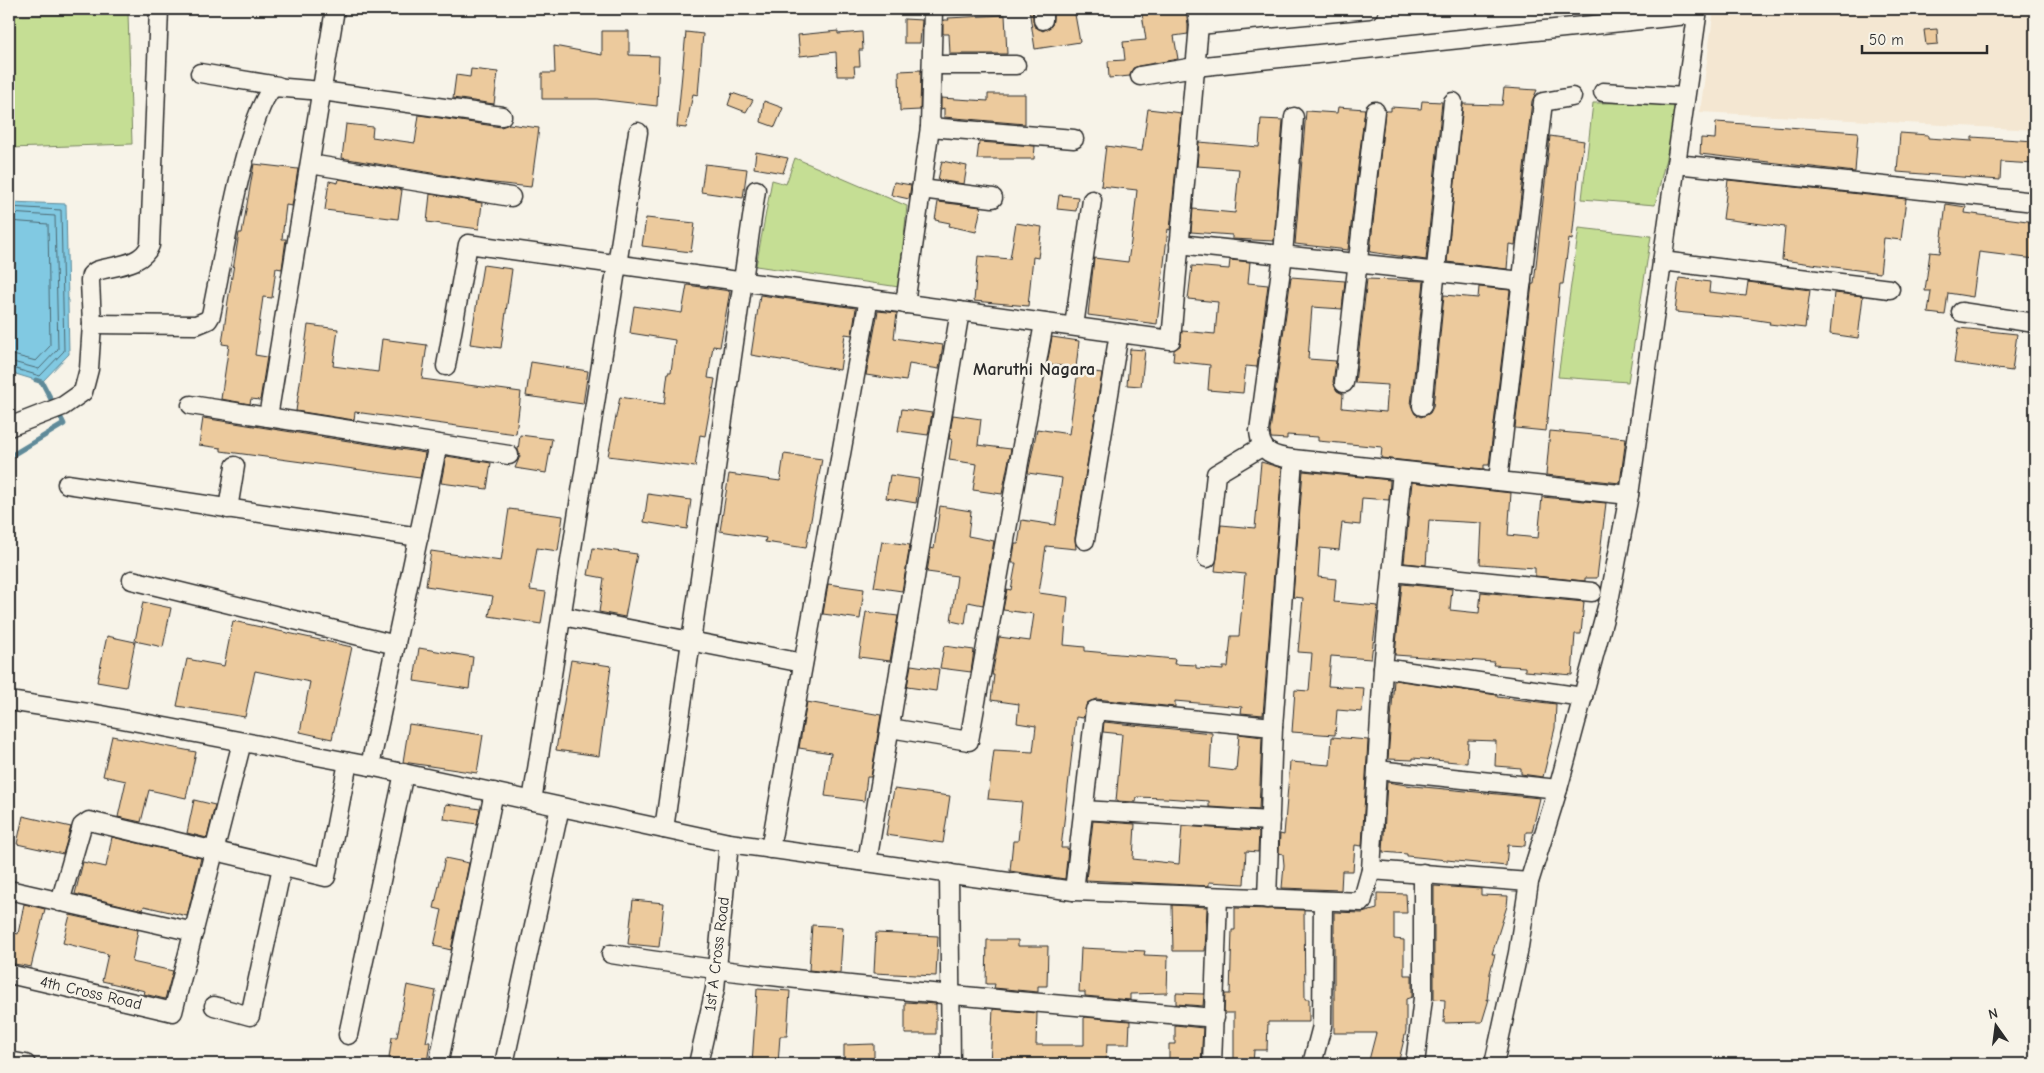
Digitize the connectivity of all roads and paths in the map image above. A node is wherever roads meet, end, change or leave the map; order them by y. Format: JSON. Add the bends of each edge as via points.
{"nodes":[{"id":1,"x":159,"y":9,"type":"edge"},
{"id":2,"x":335,"y":9,"type":"edge"},
{"id":3,"x":933,"y":9,"type":"edge"},
{"id":4,"x":1369,"y":9,"type":"edge"},
{"id":5,"x":1698,"y":11,"type":"edge"},
{"id":6,"x":1198,"y":17,"type":"edge"},
{"id":7,"x":932,"y":65,"type":"junction"},
{"id":8,"x":1016,"y":65,"type":"dead end"},
{"id":9,"x":1195,"y":68,"type":"junction"},
{"id":10,"x":200,"y":73,"type":"dead end"},
{"id":11,"x":1140,"y":76,"type":"dead end"},
{"id":12,"x":278,"y":86,"type":"junction"},
{"id":13,"x":322,"y":91,"type":"junction"},
{"id":14,"x":1603,"y":92,"type":"dead end"},
{"id":15,"x":1572,"y":97,"type":"dead end"},
{"id":16,"x":1685,"y":97,"type":"junction"},
{"id":17,"x":1453,"y":102,"type":"dead end"},
{"id":18,"x":1375,"y":111,"type":"dead end"},
{"id":19,"x":502,"y":116,"type":"dead end"},
{"id":20,"x":1294,"y":118,"type":"dead end"},
{"id":21,"x":930,"y":127,"type":"junction"},
{"id":22,"x":638,"y":132,"type":"dead end"},
{"id":23,"x":1074,"y":139,"type":"dead end"},
{"id":24,"x":310,"y":164,"type":"junction"},
{"id":25,"x":1676,"y":164,"type":"junction"},
{"id":26,"x":756,"y":190,"type":"dead end"},
{"id":27,"x":921,"y":190,"type":"junction"},
{"id":28,"x":511,"y":197,"type":"dead end"},
{"id":29,"x":993,"y":198,"type":"dead end"},
{"id":30,"x":1092,"y":200,"type":"dead end"},
{"id":31,"x":2035,"y":202,"type":"edge"},
{"id":32,"x":1179,"y":244,"type":"junction"},
{"id":33,"x":1283,"y":255,"type":"junction"},
{"id":34,"x":1662,"y":261,"type":"junction"},
{"id":35,"x":1358,"y":263,"type":"junction"},
{"id":36,"x":618,"y":264,"type":"junction"},
{"id":37,"x":1436,"y":272,"type":"junction"},
{"id":38,"x":745,"y":281,"type":"junction"},
{"id":39,"x":1522,"y":281,"type":"junction"},
{"id":40,"x":1890,"y":289,"type":"dead end"},
{"id":41,"x":869,"y":298,"type":"junction"},
{"id":42,"x":905,"y":304,"type":"junction"},
{"id":43,"x":960,"y":311,"type":"junction"},
{"id":44,"x":1961,"y":312,"type":"dead end"},
{"id":45,"x":1044,"y":323,"type":"junction"},
{"id":46,"x":92,"y":324,"type":"junction"},
{"id":47,"x":2035,"y":324,"type":"edge"},
{"id":48,"x":1074,"y":326,"type":"junction"},
{"id":49,"x":1120,"y":333,"type":"junction"},
{"id":50,"x":446,"y":366,"type":"dead end"},
{"id":51,"x":1344,"y":383,"type":"dead end"},
{"id":52,"x":191,"y":405,"type":"dead end"},
{"id":53,"x":1422,"y":406,"type":"dead end"},
{"id":54,"x":268,"y":417,"type":"junction"},
{"id":55,"x":9,"y":427,"type":"edge"},
{"id":56,"x":438,"y":444,"type":"junction"},
{"id":57,"x":1263,"y":446,"type":"junction"},
{"id":58,"x":509,"y":455,"type":"dead end"},
{"id":59,"x":1293,"y":459,"type":"junction"},
{"id":60,"x":235,"y":466,"type":"dead end"},
{"id":61,"x":1402,"y":471,"type":"junction"},
{"id":62,"x":1498,"y":480,"type":"junction"},
{"id":63,"x":67,"y":484,"type":"dead end"},
{"id":64,"x":1629,"y":495,"type":"junction"},
{"id":65,"x":228,"y":508,"type":"junction"},
{"id":66,"x":418,"y":537,"type":"junction"},
{"id":67,"x":1085,"y":540,"type":"dead end"},
{"id":68,"x":1206,"y":558,"type":"dead end"},
{"id":69,"x":1392,"y":572,"type":"junction"},
{"id":70,"x":132,"y":580,"type":"dead end"},
{"id":71,"x":1592,"y":592,"type":"dead end"},
{"id":72,"x":562,"y":616,"type":"junction"},
{"id":73,"x":692,"y":640,"type":"junction"},
{"id":74,"x":396,"y":645,"type":"junction"},
{"id":75,"x":803,"y":662,"type":"junction"},
{"id":76,"x":1383,"y":668,"type":"junction"},
{"id":77,"x":1583,"y":697,"type":"junction"},
{"id":78,"x":9,"y":701,"type":"edge"},
{"id":79,"x":1273,"y":726,"type":"junction"},
{"id":80,"x":890,"y":728,"type":"junction"},
{"id":81,"x":242,"y":742,"type":"junction"},
{"id":82,"x":348,"y":762,"type":"junction"},
{"id":83,"x":370,"y":766,"type":"junction"},
{"id":84,"x":1377,"y":770,"type":"junction"},
{"id":85,"x":404,"y":773,"type":"junction"},
{"id":86,"x":1558,"y":790,"type":"junction"},
{"id":87,"x":494,"y":792,"type":"junction"},
{"id":88,"x":532,"y":801,"type":"junction"},
{"id":89,"x":560,"y":807,"type":"junction"},
{"id":90,"x":1083,"y":810,"type":"junction"},
{"id":91,"x":1270,"y":821,"type":"junction"},
{"id":92,"x":664,"y":829,"type":"junction"},
{"id":93,"x":729,"y":843,"type":"junction"},
{"id":94,"x":770,"y":849,"type":"junction"},
{"id":95,"x":214,"y":852,"type":"junction"},
{"id":96,"x":867,"y":862,"type":"junction"},
{"id":97,"x":282,"y":867,"type":"junction"},
{"id":98,"x":1371,"y":870,"type":"junction"},
{"id":99,"x":1423,"y":873,"type":"junction"},
{"id":100,"x":949,"y":874,"type":"junction"},
{"id":101,"x":1529,"y":882,"type":"junction"},
{"id":102,"x":9,"y":890,"type":"edge"},
{"id":103,"x":1074,"y":891,"type":"junction"},
{"id":104,"x":1218,"y":897,"type":"junction"},
{"id":105,"x":1267,"y":898,"type":"junction"},
{"id":106,"x":1323,"y":900,"type":"junction"},
{"id":107,"x":60,"y":902,"type":"junction"},
{"id":108,"x":194,"y":932,"type":"junction"},
{"id":109,"x":611,"y":954,"type":"dead end"},
{"id":110,"x":717,"y":971,"type":"junction"},
{"id":111,"x":9,"y":974,"type":"edge"},
{"id":112,"x":949,"y":994,"type":"junction"},
{"id":113,"x":214,"y":1006,"type":"dead end"},
{"id":114,"x":1215,"y":1018,"type":"junction"},
{"id":115,"x":348,"y":1035,"type":"dead end"},
{"id":116,"x":440,"y":1056,"type":"dead end"},
{"id":117,"x":9,"y":1060,"type":"edge"},
{"id":118,"x":26,"y":1064,"type":"edge"},
{"id":119,"x":504,"y":1064,"type":"edge"},
{"id":120,"x":698,"y":1064,"type":"edge"},
{"id":121,"x":950,"y":1064,"type":"edge"},
{"id":122,"x":1212,"y":1064,"type":"edge"},
{"id":123,"x":1312,"y":1064,"type":"edge"},
{"id":124,"x":1415,"y":1064,"type":"edge"},
{"id":125,"x":1494,"y":1064,"type":"edge"}],
"edges":[{"from":1,"to":46,"type":"street","via":[[150,245],[139,260],[96,270],[91,275]]},
{"from":2,"to":13,"type":"street"},
{"from":3,"to":7,"type":"street"},
{"from":4,"to":6,"type":"street"},
{"from":5,"to":9,"type":"street"},
{"from":5,"to":16,"type":"street"},
{"from":6,"to":9,"type":"street"},
{"from":7,"to":8,"type":"street"},
{"from":7,"to":21,"type":"street"},
{"from":9,"to":11,"type":"street"},
{"from":9,"to":32,"type":"street"},
{"from":10,"to":12,"type":"street"},
{"from":12,"to":13,"type":"street"},
{"from":12,"to":46,"type":"street","via":[[267,92],[246,151],[208,320],[196,325]]},
{"from":13,"to":19,"type":"street"},
{"from":13,"to":24,"type":"street"},
{"from":14,"to":16,"type":"street"},
{"from":15,"to":39,"type":"street","via":[[1543,102]]},
{"from":16,"to":25,"type":"street"},
{"from":17,"to":37,"type":"street"},
{"from":18,"to":35,"type":"street"},
{"from":20,"to":33,"type":"street"},
{"from":21,"to":23,"type":"street"},
{"from":21,"to":27,"type":"street"},
{"from":22,"to":36,"type":"street"},
{"from":24,"to":28,"type":"street"},
{"from":24,"to":54,"type":"street"},
{"from":25,"to":31,"type":"street"},
{"from":25,"to":34,"type":"street"},
{"from":26,"to":38,"type":"street"},
{"from":27,"to":29,"type":"street"},
{"from":27,"to":42,"type":"street"},
{"from":30,"to":48,"type":"street"},
{"from":32,"to":33,"type":"street"},
{"from":32,"to":49,"type":"street","via":[[1170,340]]},
{"from":33,"to":35,"type":"street"},
{"from":33,"to":57,"type":"street","via":[[1259,431]]},
{"from":34,"to":40,"type":"street"},
{"from":34,"to":64,"type":"street"},
{"from":35,"to":37,"type":"street"},
{"from":35,"to":51,"type":"street"},
{"from":36,"to":38,"type":"street"},
{"from":36,"to":50,"type":"street","via":[[468,244]]},
{"from":36,"to":72,"type":"street"},
{"from":37,"to":39,"type":"street"},
{"from":37,"to":53,"type":"street"},
{"from":38,"to":41,"type":"street"},
{"from":38,"to":73,"type":"street"},
{"from":39,"to":62,"type":"street"},
{"from":41,"to":42,"type":"street"},
{"from":41,"to":75,"type":"street"},
{"from":42,"to":43,"type":"street"},
{"from":43,"to":45,"type":"street"},
{"from":43,"to":80,"type":"street"},
{"from":44,"to":47,"type":"street"},
{"from":45,"to":48,"type":"street"},
{"from":45,"to":80,"type":"street","via":[[969,741]]},
{"from":46,"to":55,"type":"street","via":[[89,368],[83,392],[56,409]]},
{"from":48,"to":49,"type":"street"},
{"from":49,"to":67,"type":"street"},
{"from":52,"to":54,"type":"street"},
{"from":54,"to":56,"type":"street"},
{"from":56,"to":58,"type":"street"},
{"from":56,"to":66,"type":"street"},
{"from":57,"to":59,"type":"street","via":[[1279,457]]},
{"from":57,"to":68,"type":"street","via":[[1216,474]]},
{"from":59,"to":61,"type":"street"},
{"from":59,"to":79,"type":"street"},
{"from":60,"to":65,"type":"street"},
{"from":61,"to":62,"type":"street"},
{"from":61,"to":69,"type":"street"},
{"from":62,"to":64,"type":"street"},
{"from":63,"to":65,"type":"street"},
{"from":64,"to":77,"type":"street","via":[[1610,596]]},
{"from":65,"to":66,"type":"street"},
{"from":66,"to":74,"type":"street"},
{"from":69,"to":71,"type":"street"},
{"from":69,"to":76,"type":"street"},
{"from":70,"to":74,"type":"street"},
{"from":72,"to":73,"type":"street"},
{"from":72,"to":88,"type":"street"},
{"from":73,"to":75,"type":"street"},
{"from":73,"to":92,"type":"street"},
{"from":74,"to":83,"type":"street"},
{"from":75,"to":94,"type":"street"},
{"from":76,"to":77,"type":"street"},
{"from":76,"to":84,"type":"street"},
{"from":77,"to":86,"type":"street"},
{"from":78,"to":81,"type":"street"},
{"from":79,"to":90,"type":"street","via":[[1095,710]]},
{"from":79,"to":91,"type":"street"},
{"from":80,"to":96,"type":"street"},
{"from":81,"to":82,"type":"street"},
{"from":81,"to":95,"type":"street"},
{"from":82,"to":83,"type":"street"},
{"from":82,"to":97,"type":"street","via":[[326,877]]},
{"from":83,"to":85,"type":"street"},
{"from":84,"to":86,"type":"street"},
{"from":84,"to":98,"type":"street"},
{"from":85,"to":87,"type":"street"},
{"from":85,"to":115,"type":"street"},
{"from":86,"to":101,"type":"street"},
{"from":87,"to":88,"type":"street"},
{"from":87,"to":116,"type":"street"},
{"from":88,"to":89,"type":"street"},
{"from":89,"to":92,"type":"street"},
{"from":89,"to":119,"type":"street"},
{"from":90,"to":91,"type":"street"},
{"from":90,"to":103,"type":"street"},
{"from":91,"to":105,"type":"street"},
{"from":92,"to":93,"type":"street"},
{"from":93,"to":94,"type":"street"},
{"from":93,"to":110,"type":"street","name":"1st A Cross Road"},
{"from":94,"to":96,"type":"street"},
{"from":95,"to":97,"type":"street"},
{"from":95,"to":107,"type":"street","via":[[89,821],[82,826]]},
{"from":95,"to":108,"type":"street"},
{"from":96,"to":100,"type":"street"},
{"from":97,"to":113,"type":"street","via":[[250,1016]]},
{"from":98,"to":99,"type":"street"},
{"from":98,"to":106,"type":"street","via":[[1362,902]]},
{"from":99,"to":101,"type":"street"},
{"from":99,"to":124,"type":"street","via":[[1423,998]]},
{"from":100,"to":103,"type":"street"},
{"from":100,"to":112,"type":"street"},
{"from":101,"to":125,"type":"street","via":[[1518,953]]},
{"from":102,"to":107,"type":"street"},
{"from":103,"to":104,"type":"street"},
{"from":104,"to":105,"type":"street"},
{"from":104,"to":114,"type":"street"},
{"from":105,"to":106,"type":"street"},
{"from":106,"to":123,"type":"street","via":[[1322,1026]]},
{"from":107,"to":108,"type":"street"},
{"from":108,"to":111,"type":"street","name":"4th Cross Road","via":[[173,1012]]},
{"from":109,"to":110,"type":"street"},
{"from":110,"to":112,"type":"street","via":[[872,989]]},
{"from":110,"to":120,"type":"street","name":"1st A Cross Road"},
{"from":112,"to":114,"type":"street"},
{"from":112,"to":121,"type":"street"},
{"from":114,"to":122,"type":"street"},
{"from":117,"to":118,"type":"street"}]}
